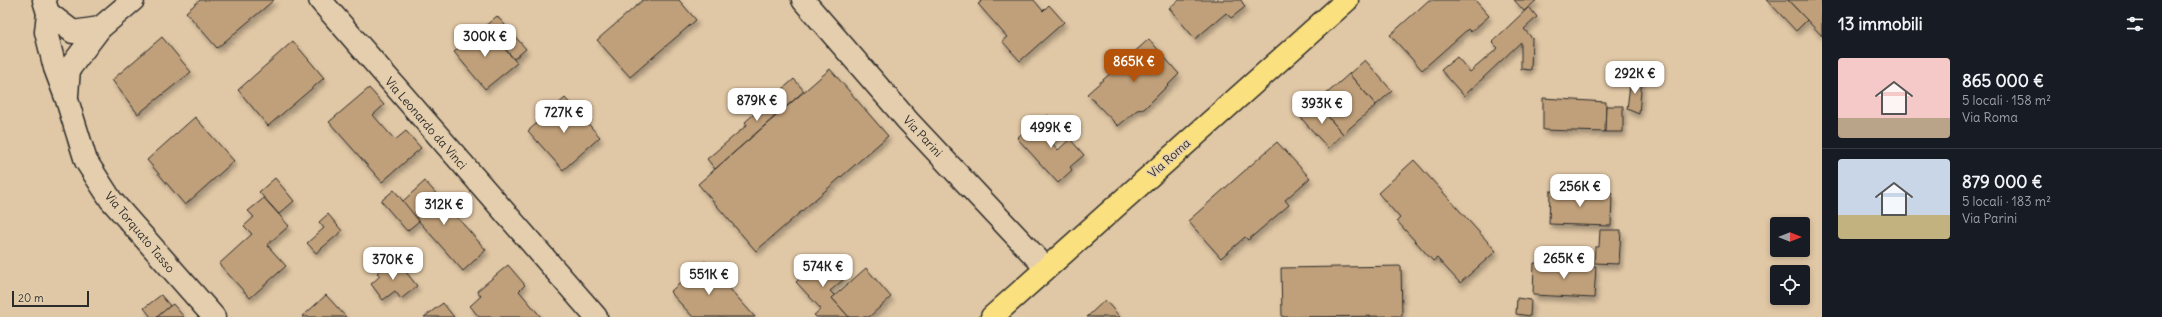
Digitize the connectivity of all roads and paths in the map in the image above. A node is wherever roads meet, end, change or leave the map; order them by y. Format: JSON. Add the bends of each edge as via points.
{"nodes":[{"id":1,"x":133,"y":0,"type":"edge"},
{"id":2,"x":320,"y":0,"type":"edge"},
{"id":3,"x":804,"y":0,"type":"edge"},
{"id":4,"x":1347,"y":0,"type":"edge"},
{"id":5,"x":46,"y":7,"type":"edge"},
{"id":6,"x":100,"y":28,"type":"junction"},
{"id":7,"x":67,"y":100,"type":"junction"},
{"id":8,"x":1046,"y":268,"type":"junction"},
{"id":9,"x":214,"y":317,"type":"edge"},
{"id":10,"x":596,"y":317,"type":"edge"},
{"id":11,"x":992,"y":317,"type":"edge"}],
"edges":[{"from":1,"to":6,"type":"street"},
{"from":2,"to":10,"type":"street","name":"Via Leonardo da Vinci"},
{"from":3,"to":8,"type":"street","name":"Via Parini","via":[[908,121]]},
{"from":4,"to":8,"type":"main road","name":"Via Roma"},
{"from":5,"to":6,"type":"street","via":[[73,32]]},
{"from":5,"to":7,"type":"street","name":"Via Torquato Tasso","via":[[46,32],[55,68]]},
{"from":6,"to":7,"type":"street","via":[[68,69]]},
{"from":7,"to":9,"type":"street","name":"Via Torquato Tasso","via":[[86,161],[111,200]]},
{"from":8,"to":11,"type":"main road","name":"Via Roma"}]}
